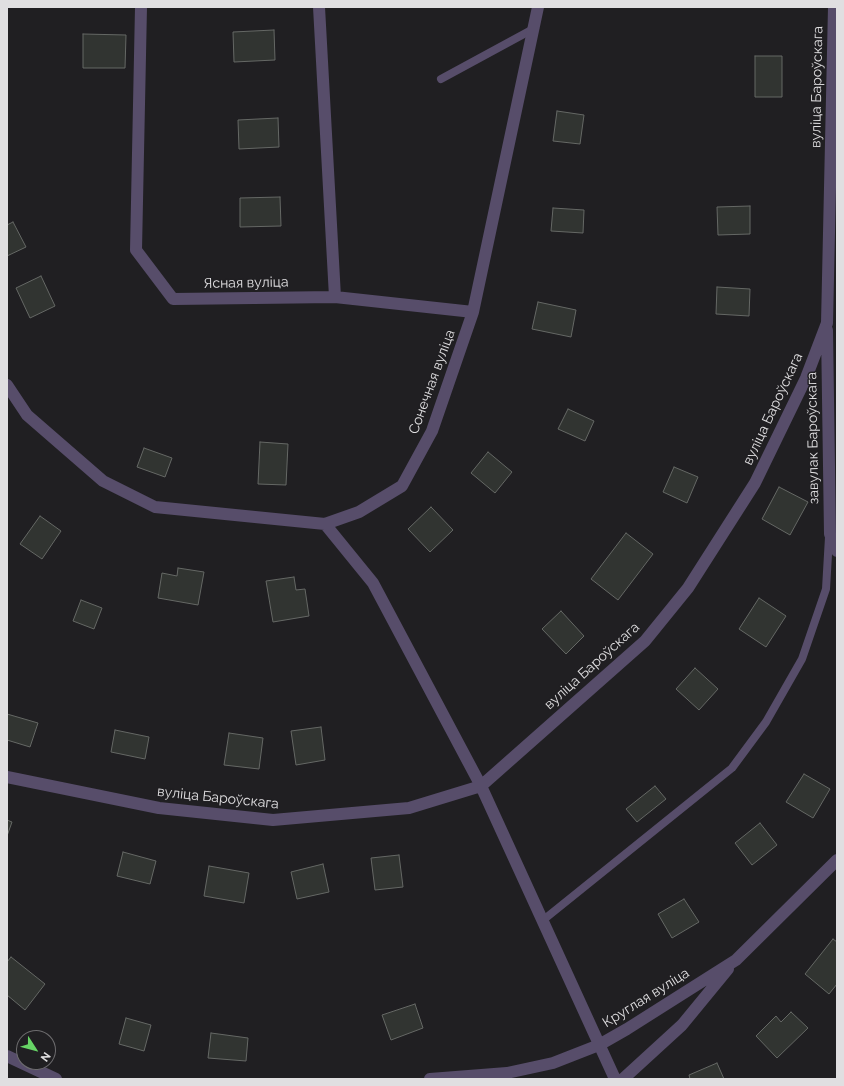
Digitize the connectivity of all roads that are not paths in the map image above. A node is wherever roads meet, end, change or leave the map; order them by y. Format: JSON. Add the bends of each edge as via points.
{"nodes":[{"id":1,"x":141,"y":7,"type":"edge"},
{"id":2,"x":319,"y":7,"type":"edge"},
{"id":3,"x":538,"y":7,"type":"edge"},
{"id":4,"x":834,"y":7,"type":"edge"},
{"id":5,"x":535,"y":28,"type":"junction"},
{"id":6,"x":441,"y":79,"type":"dead end"},
{"id":7,"x":335,"y":297,"type":"junction"},
{"id":8,"x":473,"y":312,"type":"junction"},
{"id":9,"x":827,"y":322,"type":"junction"},
{"id":10,"x":7,"y":385,"type":"edge"},
{"id":11,"x":325,"y":524,"type":"junction"},
{"id":12,"x":830,"y":534,"type":"junction"},
{"id":13,"x":837,"y":551,"type":"edge"},
{"id":14,"x":7,"y":777,"type":"edge"},
{"id":15,"x":481,"y":786,"type":"junction"},
{"id":16,"x":837,"y":860,"type":"edge"},
{"id":17,"x":542,"y":921,"type":"junction"},
{"id":18,"x":736,"y":960,"type":"junction"},
{"id":19,"x":599,"y":1045,"type":"junction"},
{"id":20,"x":7,"y":1056,"type":"edge"},
{"id":21,"x":56,"y":1079,"type":"edge"},
{"id":22,"x":430,"y":1079,"type":"edge"},
{"id":23,"x":615,"y":1079,"type":"edge"},
{"id":24,"x":623,"y":1079,"type":"edge"}],
"edges":[{"from":1,"to":7,"type":"street","name":"Ясная вуліца","via":[[136,250],[173,299]]},
{"from":2,"to":7,"type":"street"},
{"from":3,"to":5,"type":"street","name":"Сонечная вуліца"},
{"from":4,"to":9,"type":"street","name":"вуліца Бароўскага"},
{"from":5,"to":6,"type":"lane"},
{"from":5,"to":8,"type":"street","name":"Сонечная вуліца"},
{"from":7,"to":8,"type":"street"},
{"from":8,"to":11,"type":"street","name":"Сонечная вуліца","via":[[432,431],[402,486],[359,512]]},
{"from":9,"to":12,"type":"street","name":"завулак Бароўскага"},
{"from":9,"to":15,"type":"street","name":"вуліца Бароўскага","via":[[806,378],[755,483],[688,588],[645,641]]},
{"from":10,"to":11,"type":"street","name":"Сонечная вуліца","via":[[27,415],[103,481],[155,507]]},
{"from":11,"to":15,"type":"street","via":[[373,583]]},
{"from":12,"to":13,"type":"street","name":"завулак Бароўскага"},
{"from":12,"to":17,"type":"lane","via":[[826,589],[802,659],[762,728],[732,768]]},
{"from":14,"to":15,"type":"street","name":"вуліца Бароўскага","via":[[159,808],[273,820],[409,808]]},
{"from":15,"to":17,"type":"street"},
{"from":16,"to":18,"type":"street","name":"Круглая вуліца"},
{"from":17,"to":19,"type":"street"},
{"from":18,"to":19,"type":"street","name":"Круглая вуліца"},
{"from":18,"to":24,"type":"street","via":[[682,1025]]},
{"from":19,"to":22,"type":"street","name":"Круглая вуліца","via":[[553,1063],[507,1073]]},
{"from":19,"to":23,"type":"street"},
{"from":20,"to":21,"type":"street"}]}
